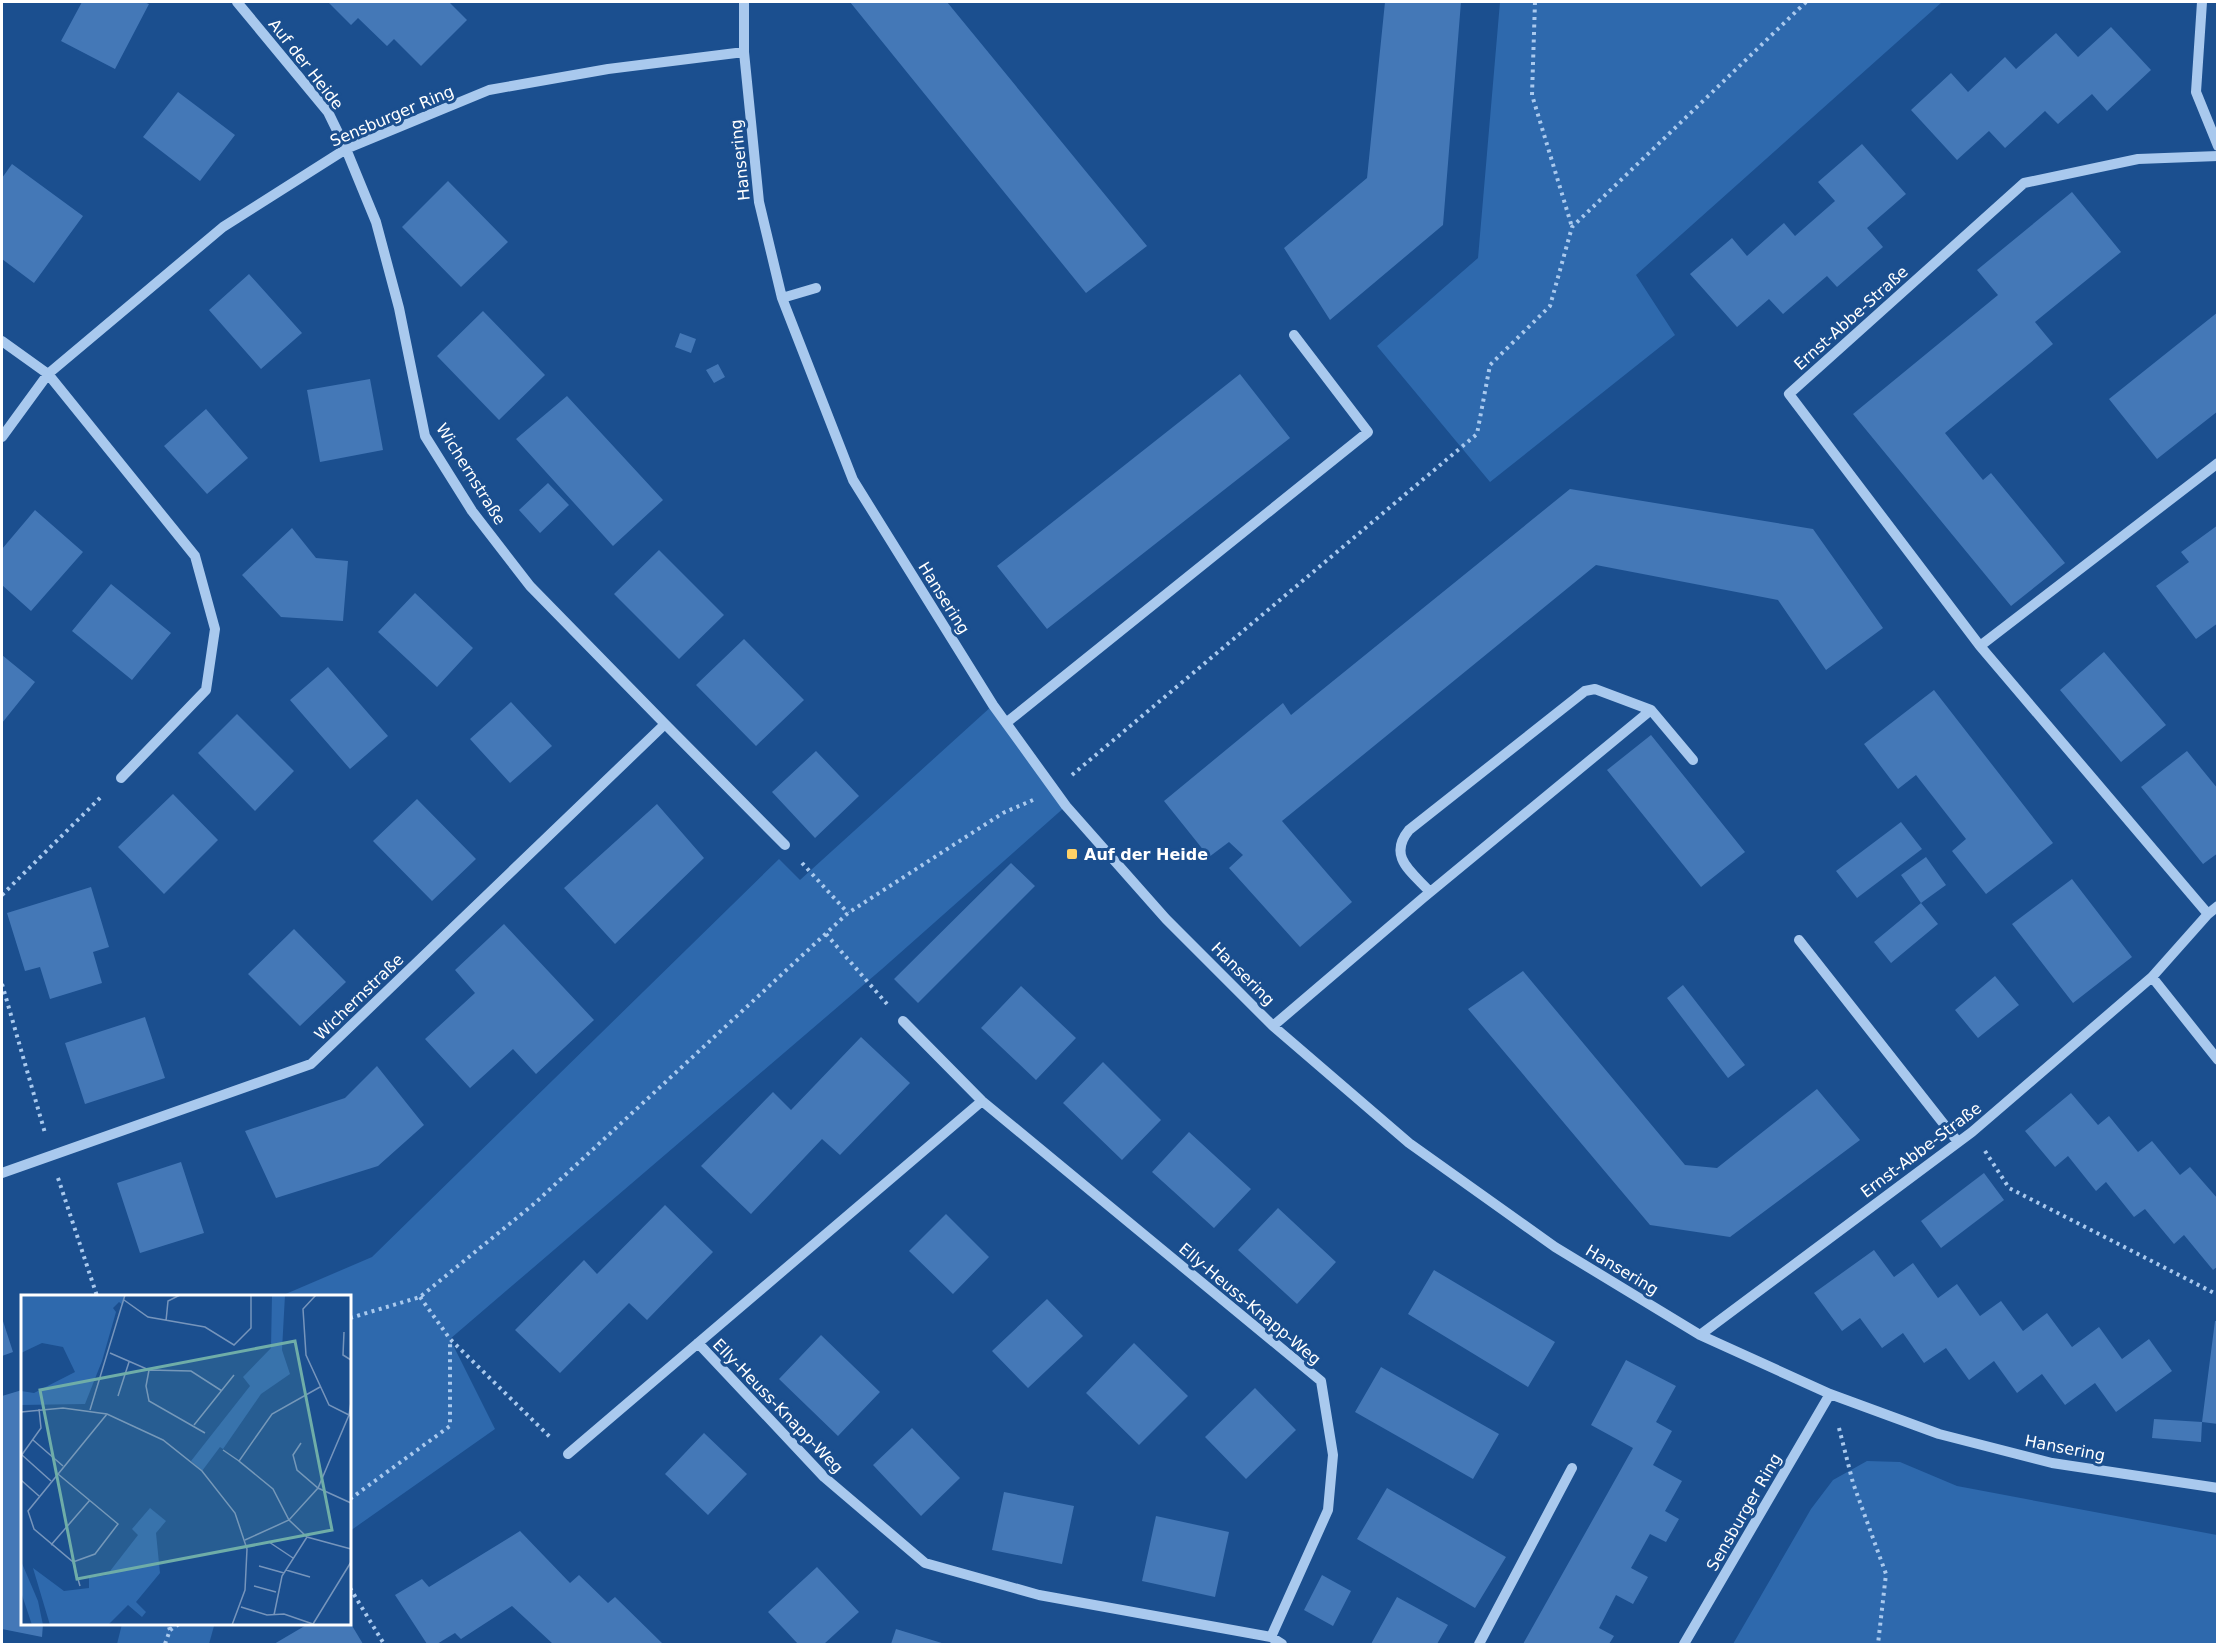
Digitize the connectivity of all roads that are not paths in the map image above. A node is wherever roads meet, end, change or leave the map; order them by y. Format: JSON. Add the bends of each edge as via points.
{"nodes":[{"id":1,"x":237,"y":2,"type":"edge"},
{"id":2,"x":744,"y":2,"type":"edge"},
{"id":3,"x":2202,"y":2,"type":"edge"},
{"id":4,"x":744,"y":52,"type":"junction"},
{"id":5,"x":2217,"y":146,"type":"edge"},
{"id":6,"x":346,"y":149,"type":"junction"},
{"id":7,"x":2217,"y":156,"type":"edge"},
{"id":8,"x":816,"y":288,"type":"dead end"},
{"id":9,"x":782,"y":298,"type":"junction"},
{"id":10,"x":1294,"y":335,"type":"dead end"},
{"id":11,"x":2,"y":341,"type":"edge"},
{"id":12,"x":48,"y":374,"type":"junction"},
{"id":13,"x":2,"y":437,"type":"edge"},
{"id":14,"x":2217,"y":463,"type":"edge"},
{"id":15,"x":1980,"y":646,"type":"junction"},
{"id":16,"x":1651,"y":710,"type":"junction"},
{"id":17,"x":1006,"y":723,"type":"junction"},
{"id":18,"x":665,"y":724,"type":"junction"},
{"id":19,"x":1693,"y":760,"type":"dead end"},
{"id":20,"x":121,"y":778,"type":"road end"},
{"id":21,"x":785,"y":844,"type":"road end"},
{"id":22,"x":1430,"y":892,"type":"junction"},
{"id":23,"x":2217,"y":906,"type":"edge"},
{"id":24,"x":2208,"y":914,"type":"junction"},
{"id":25,"x":1798,"y":940,"type":"dead end"},
{"id":26,"x":2152,"y":977,"type":"junction"},
{"id":27,"x":903,"y":1021,"type":"road end"},
{"id":28,"x":1273,"y":1026,"type":"junction"},
{"id":29,"x":2217,"y":1060,"type":"edge"},
{"id":30,"x":982,"y":1101,"type":"junction"},
{"id":31,"x":1958,"y":1142,"type":"junction"},
{"id":32,"x":2,"y":1173,"type":"edge"},
{"id":33,"x":1700,"y":1335,"type":"junction"},
{"id":34,"x":698,"y":1343,"type":"junction"},
{"id":35,"x":1830,"y":1394,"type":"junction"},
{"id":36,"x":568,"y":1454,"type":"road end"},
{"id":37,"x":1572,"y":1468,"type":"dead end"},
{"id":38,"x":2217,"y":1488,"type":"edge"},
{"id":39,"x":1270,"y":1637,"type":"junction"},
{"id":40,"x":1282,"y":1644,"type":"edge"},
{"id":41,"x":1479,"y":1644,"type":"edge"},
{"id":42,"x":1683,"y":1644,"type":"edge"}],
"edges":[{"from":1,"to":6,"type":"street","name":"Auf der Heide","via":[[328,112]]},
{"from":2,"to":4,"type":"street","name":"Hansering"},
{"from":3,"to":5,"type":"street","via":[[2196,92]]},
{"from":4,"to":6,"type":"street","name":"Sensburger Ring","via":[[608,69],[489,90]]},
{"from":4,"to":9,"type":"street","name":"Hansering","via":[[759,202]]},
{"from":6,"to":12,"type":"street","name":"Sensburger Ring","via":[[223,226]]},
{"from":6,"to":18,"type":"street","name":"Wichernstraße","via":[[379,232],[425,436],[472,511],[530,586]]},
{"from":7,"to":15,"type":"street","name":"Ernst-Abbe-Straße","via":[[2138,159],[2024,183],[1789,394]]},
{"from":8,"to":9,"type":"street"},
{"from":9,"to":17,"type":"street","name":"Hansering","via":[[853,480]]},
{"from":10,"to":17,"type":"street","via":[[1368,432]]},
{"from":11,"to":12,"type":"street"},
{"from":12,"to":13,"type":"street","name":"Sensburger Ring"},
{"from":12,"to":20,"type":"street","via":[[195,556],[215,629],[206,690]]},
{"from":14,"to":15,"type":"street"},
{"from":15,"to":24,"type":"street","name":"Ernst-Abbe-Straße"},
{"from":16,"to":19,"type":"street"},
{"from":16,"to":22,"type":"street"},
{"from":16,"to":22,"type":"street","via":[[1595,689],[1585,691],[1409,830],[1401,840],[1402,862]]},
{"from":17,"to":28,"type":"street","name":"Hansering","via":[[1066,806],[1167,919]]},
{"from":18,"to":21,"type":"street","name":"Wichernstraße"},
{"from":18,"to":32,"type":"street","name":"Wichernstraße","via":[[311,1064]]},
{"from":22,"to":28,"type":"street"},
{"from":23,"to":24,"type":"street","name":"Ernst-Abbe-Straße"},
{"from":24,"to":26,"type":"street","name":"Ernst-Abbe-Straße"},
{"from":25,"to":31,"type":"street"},
{"from":26,"to":29,"type":"street"},
{"from":26,"to":31,"type":"street","name":"Ernst-Abbe-Straße"},
{"from":27,"to":30,"type":"street","name":"Elly-Heuss-Knapp-Weg"},
{"from":28,"to":33,"type":"street","name":"Hansering","via":[[1408,1143],[1555,1247]]},
{"from":30,"to":34,"type":"street","name":"Elly-Heuss-Knapp-Weg"},
{"from":30,"to":39,"type":"street","name":"Elly-Heuss-Knapp-Weg","via":[[1321,1381],[1333,1455],[1328,1510]]},
{"from":31,"to":33,"type":"street","name":"Ernst-Abbe-Straße"},
{"from":33,"to":35,"type":"street","name":"Hansering"},
{"from":34,"to":36,"type":"street","name":"Elly-Heuss-Knapp-Weg"},
{"from":34,"to":39,"type":"street","name":"Elly-Heuss-Knapp-Weg","via":[[824,1477],[925,1563],[1039,1595]]},
{"from":35,"to":38,"type":"street","name":"Hansering","via":[[1939,1434],[2052,1463]]},
{"from":35,"to":42,"type":"street","name":"Sensburger Ring"},
{"from":37,"to":41,"type":"street"},
{"from":39,"to":40,"type":"street","name":"Elly-Heuss-Knapp-Weg"}]}
